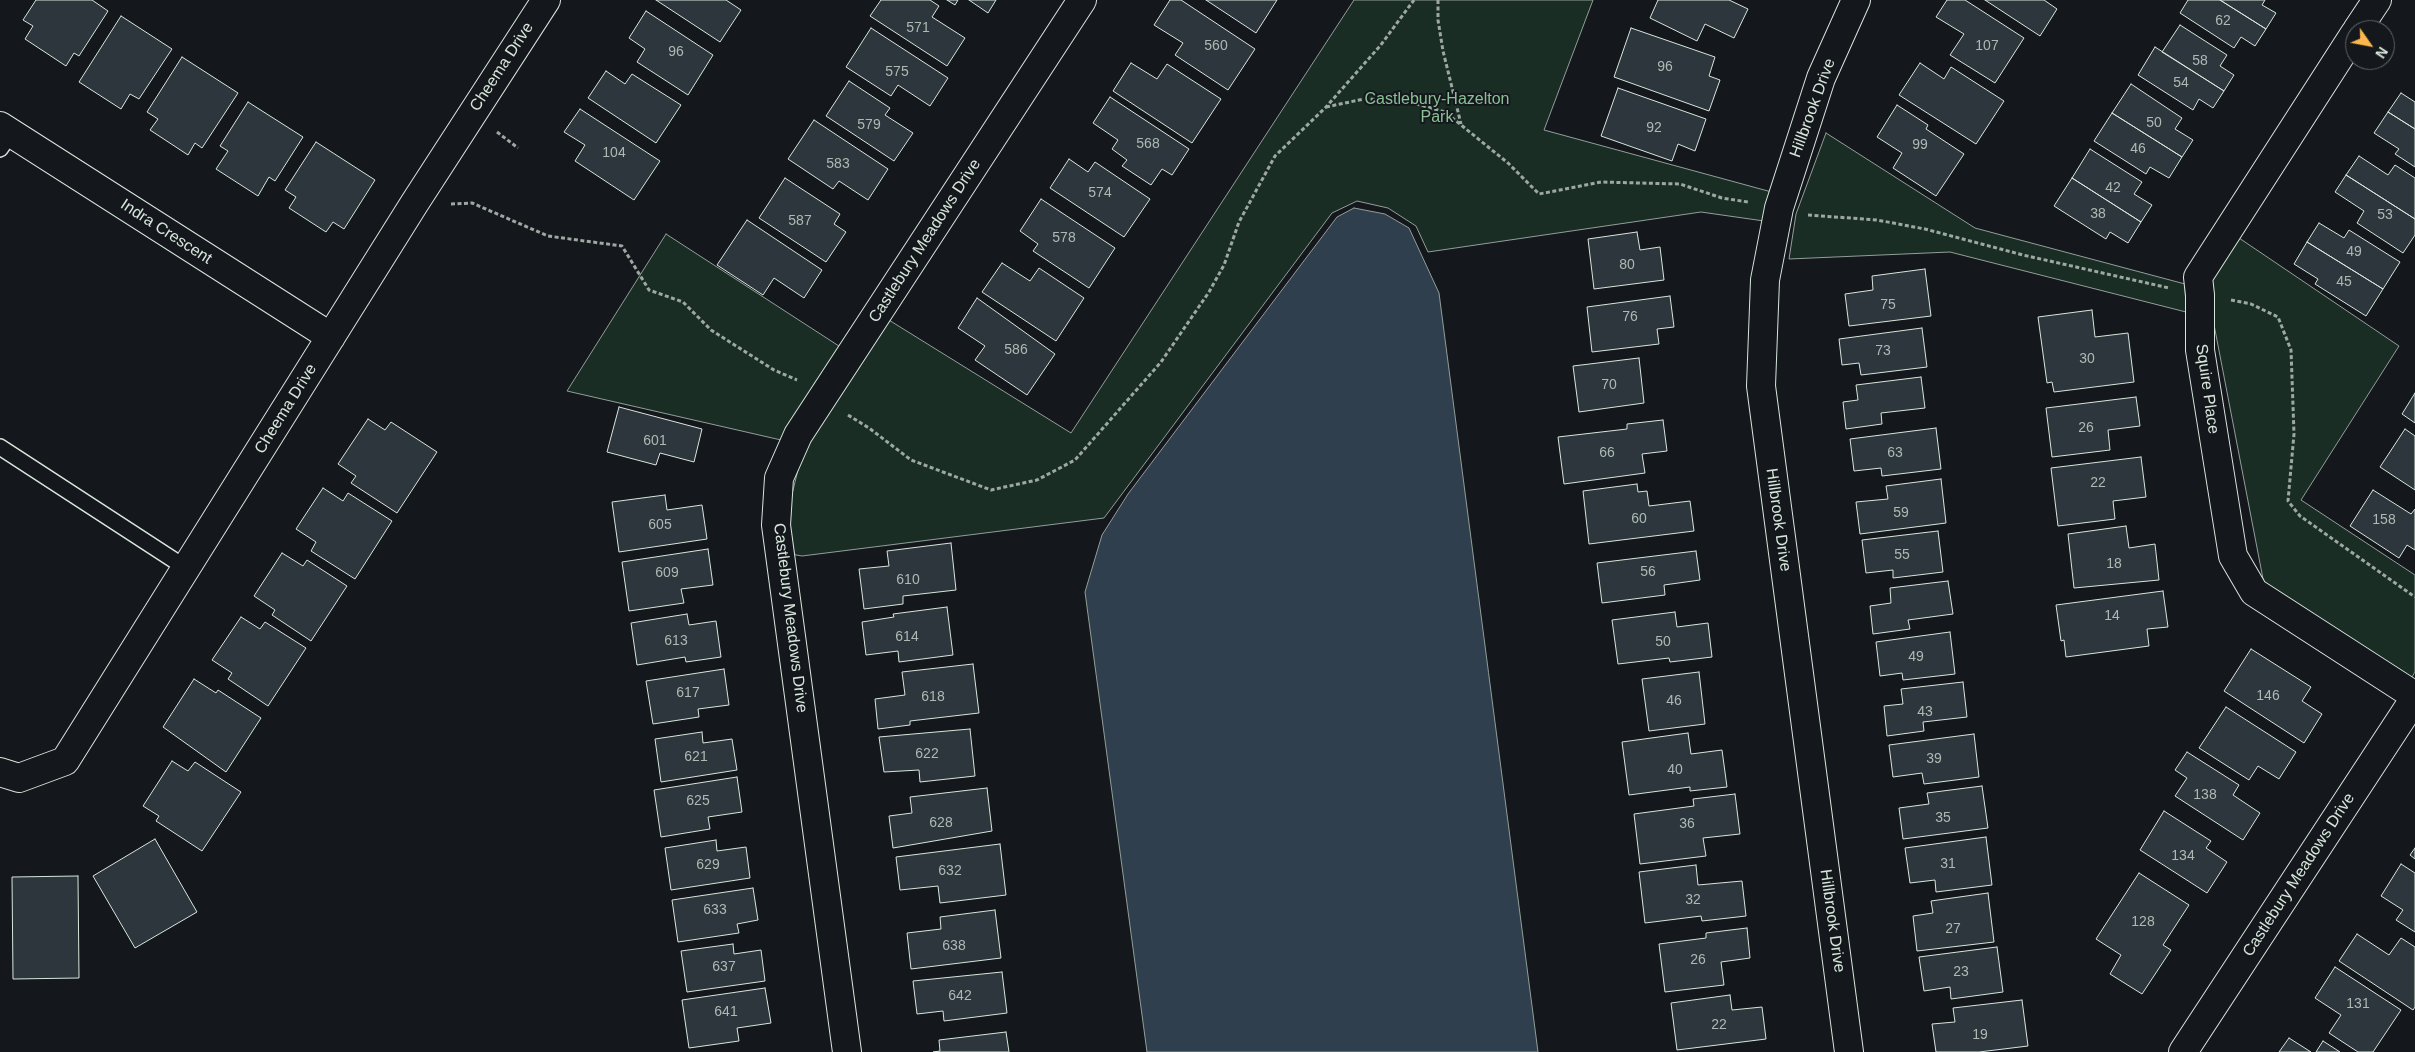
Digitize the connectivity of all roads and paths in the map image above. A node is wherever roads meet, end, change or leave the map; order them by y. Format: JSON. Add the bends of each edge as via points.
{"nodes":[{"id":1,"x":546,"y":0,"type":"edge"},
{"id":2,"x":1082,"y":0,"type":"edge"},
{"id":3,"x":1414,"y":0,"type":"edge"},
{"id":4,"x":1438,"y":0,"type":"edge"},
{"id":5,"x":1856,"y":0,"type":"edge"},
{"id":6,"x":2376,"y":0,"type":"edge"},
{"id":7,"x":2363,"y":20,"type":"edge"},
{"id":8,"x":2345,"y":49,"type":"edge"},
{"id":9,"x":1326,"y":107,"type":"junction"},
{"id":10,"x":1461,"y":124,"type":"junction"},
{"id":11,"x":4,"y":136,"type":"edge"},
{"id":12,"x":414,"y":204,"type":"junction"},
{"id":13,"x":1779,"y":208,"type":"junction"},
{"id":14,"x":2200,"y":295,"type":"junction"},
{"id":15,"x":331,"y":337,"type":"junction"},
{"id":16,"x":824,"y":398,"type":"junction"},
{"id":17,"x":0,"y":447,"type":"edge"},
{"id":18,"x":186,"y":568,"type":"junction"},
{"id":19,"x":2415,"y":597,"type":"edge"},
{"id":20,"x":2415,"y":697,"type":"edge"},
{"id":21,"x":0,"y":772,"type":"edge"},
{"id":22,"x":847,"y":1052,"type":"edge"},
{"id":23,"x":1849,"y":1052,"type":"edge"},
{"id":24,"x":2182,"y":1052,"type":"edge"}],
"edges":[{"from":1,"to":12,"type":"street","name":"Cheema Drive"},
{"from":2,"to":16,"type":"street","name":"Castlebury Meadows Drive"},
{"from":3,"to":9,"type":"path","via":[[1380,46]]},
{"from":4,"to":10,"type":"path","via":[[1443,51]]},
{"from":5,"to":13,"type":"street","name":"Hillbrook Drive","via":[[1821,78]]},
{"from":6,"to":7,"type":"street"},
{"from":8,"to":14,"type":"street","name":"Squire Place","via":[[2198,277]]},
{"from":9,"to":10,"type":"path","via":[[1364,99],[1403,100],[1445,112]]},
{"from":9,"to":16,"type":"path","via":[[1275,156],[1239,222],[1224,265],[1161,362],[1075,460],[1037,480],[991,490],[911,460]]},
{"from":10,"to":13,"type":"path","via":[[1539,194],[1601,182],[1680,184],[1722,198]]},
{"from":11,"to":15,"type":"street","name":"Indra Crescent"},
{"from":12,"to":15,"type":"street","name":"Cheema Drive"},
{"from":12,"to":16,"type":"path","via":[[472,203],[548,236],[622,246],[650,290],[683,302],[712,330],[735,346]]},
{"from":13,"to":14,"type":"path","via":[[1807,215],[1877,220],[1925,229],[2014,253]]},
{"from":13,"to":23,"type":"street","name":"Hillbrook Drive","via":[[1764,280],[1761,386]]},
{"from":14,"to":19,"type":"path","via":[[2251,304],[2278,317],[2291,350],[2294,434],[2288,501],[2300,516]]},
{"from":14,"to":20,"type":"street","name":"Squire Place","via":[[2200,350],[2233,556],[2254,592]]},
{"from":15,"to":18,"type":"street","name":"Cheema Drive"},
{"from":16,"to":22,"type":"street","name":"Castlebury Meadows Drive","via":[[798,436],[779,478],[776,525]]},
{"from":17,"to":18,"type":"lane"},
{"from":18,"to":21,"type":"street","name":"Cheema Drive","via":[[65,761],[19,778]]},
{"from":20,"to":24,"type":"street","name":"Castlebury Meadows Drive"}]}
